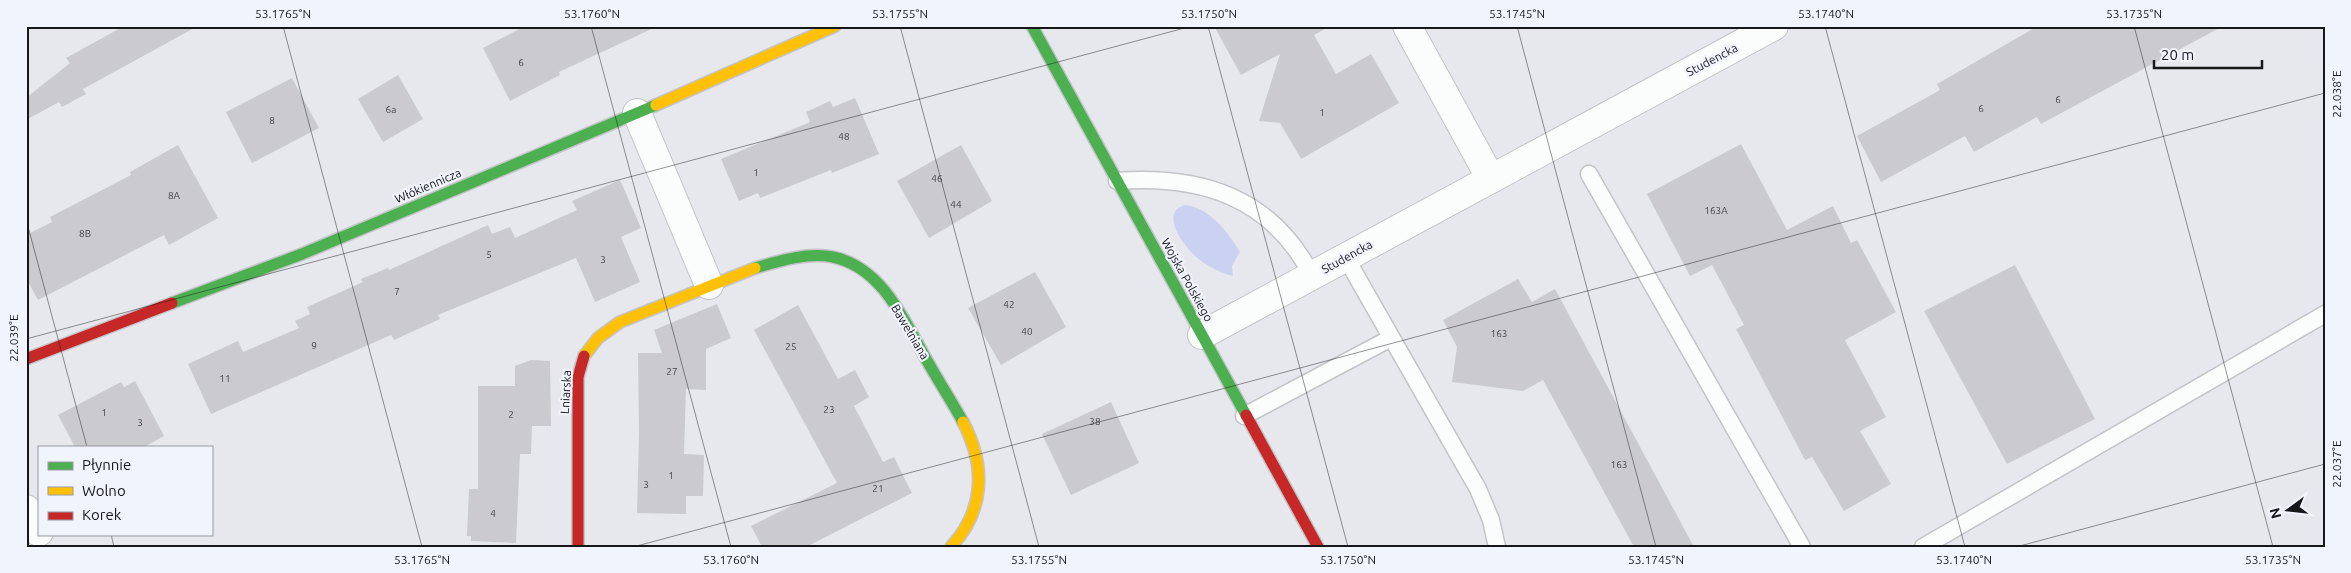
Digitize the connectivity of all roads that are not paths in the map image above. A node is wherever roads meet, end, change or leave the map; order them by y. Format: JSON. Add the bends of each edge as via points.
{"nodes":[{"id":1,"x":835,"y":26,"type":"edge"},
{"id":2,"x":1032,"y":26,"type":"edge"},
{"id":3,"x":1407,"y":26,"type":"edge"},
{"id":4,"x":1774,"y":26,"type":"edge"},
{"id":5,"x":637,"y":113,"type":"junction"},
{"id":6,"x":1589,"y":174,"type":"dead end"},
{"id":7,"x":1491,"y":179,"type":"junction"},
{"id":8,"x":1117,"y":181,"type":"junction"},
{"id":9,"x":1346,"y":258,"type":"junction"},
{"id":10,"x":1312,"y":276,"type":"junction"},
{"id":11,"x":709,"y":285,"type":"junction"},
{"id":12,"x":2325,"y":314,"type":"edge"},
{"id":13,"x":1202,"y":334,"type":"junction"},
{"id":14,"x":1391,"y":338,"type":"junction"},
{"id":15,"x":26,"y":359,"type":"edge"},
{"id":16,"x":1244,"y":416,"type":"junction"},
{"id":17,"x":26,"y":509,"type":"edge"},
{"id":18,"x":38,"y":531,"type":"edge"},
{"id":19,"x":41,"y":536,"type":"edge"},
{"id":20,"x":47,"y":547,"type":"edge"},
{"id":21,"x":578,"y":547,"type":"edge"},
{"id":22,"x":950,"y":547,"type":"edge"},
{"id":23,"x":1318,"y":547,"type":"edge"},
{"id":24,"x":1497,"y":547,"type":"edge"},
{"id":25,"x":1802,"y":547,"type":"edge"},
{"id":26,"x":1922,"y":547,"type":"edge"}],
"edges":[{"from":1,"to":5,"type":"street","name":"Włókiennicza"},
{"from":2,"to":8,"type":"street","name":"Wojska Polskiego"},
{"from":3,"to":7,"type":"street"},
{"from":4,"to":7,"type":"street","name":"Studencka"},
{"from":5,"to":11,"type":"street"},
{"from":5,"to":15,"type":"street","name":"Włókiennicza","via":[[302,254]]},
{"from":6,"to":25,"type":"lane"},
{"from":7,"to":9,"type":"street","name":"Studencka"},
{"from":8,"to":10,"type":"lane","via":[[1181,181],[1202,185],[1239,201],[1282,232]]},
{"from":8,"to":13,"type":"street","name":"Wojska Polskiego"},
{"from":9,"to":10,"type":"street","name":"Studencka"},
{"from":9,"to":14,"type":"lane"},
{"from":10,"to":13,"type":"street","name":"Studencka"},
{"from":11,"to":21,"type":"street","name":"Lniarska","via":[[625,320],[599,336],[584,356],[578,377]]},
{"from":11,"to":22,"type":"street","name":"Bawełniana","via":[[778,263],[824,255],[843,260],[874,279],[900,315],[976,450],[979,488],[972,517]]},
{"from":12,"to":26,"type":"lane"},
{"from":13,"to":16,"type":"street","name":"Wojska Polskiego"},
{"from":14,"to":16,"type":"lane"},
{"from":14,"to":24,"type":"lane","via":[[1478,489],[1491,520]]},
{"from":16,"to":23,"type":"street","name":"Wojska Polskiego","via":[[1274,463]]},
{"from":17,"to":18,"type":"street"},
{"from":19,"to":20,"type":"street"}]}
